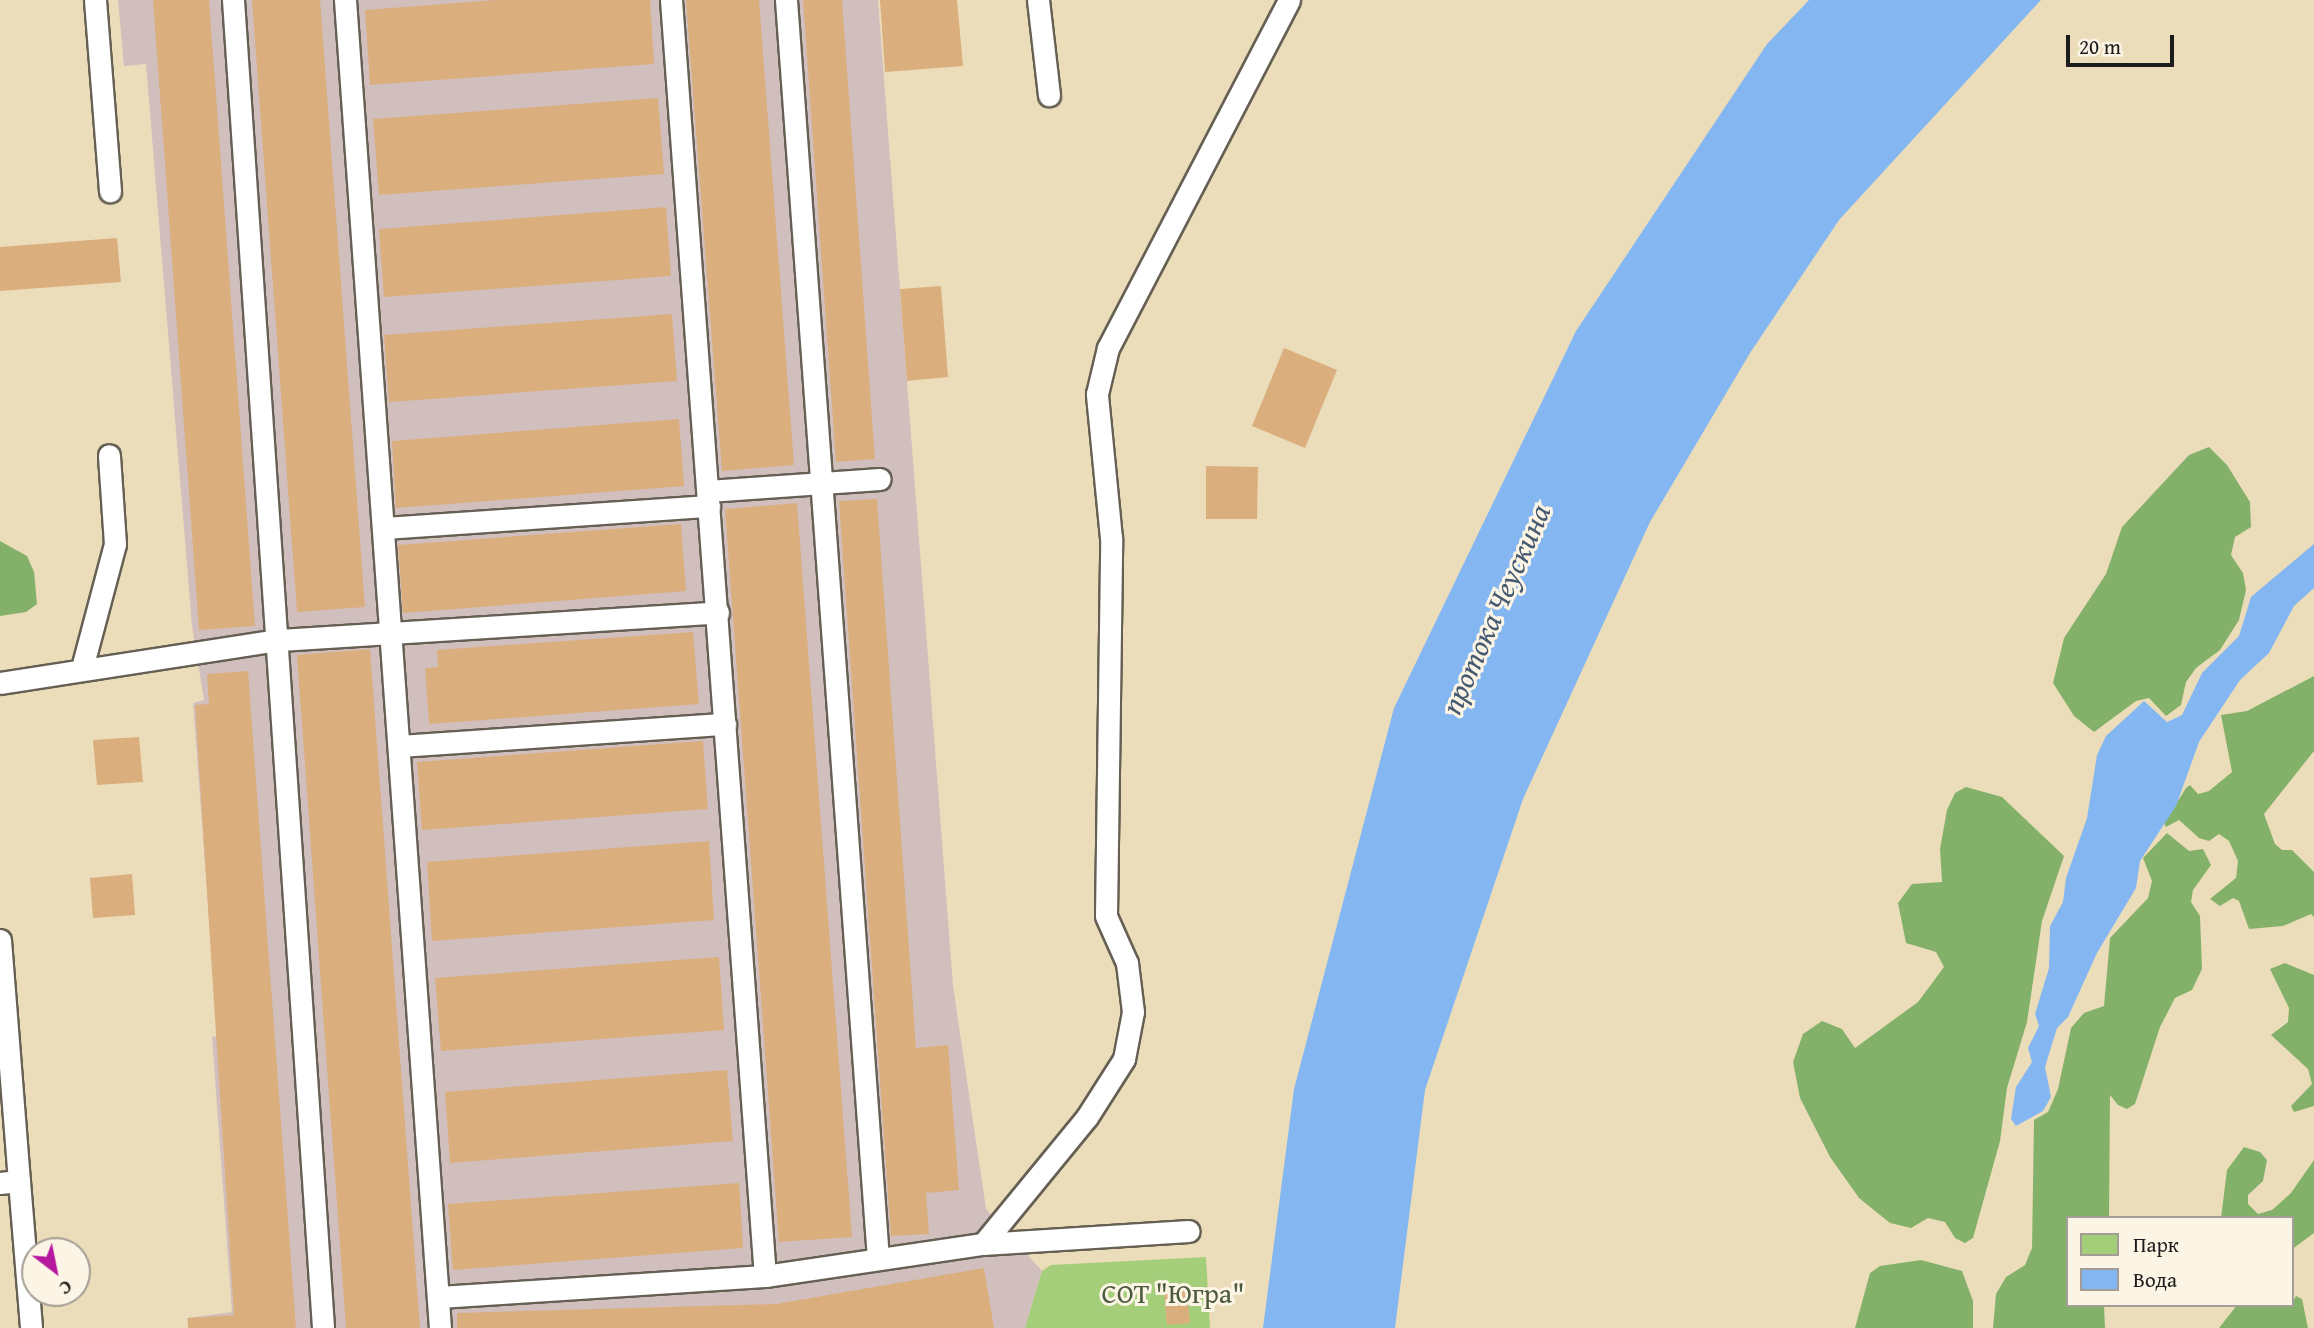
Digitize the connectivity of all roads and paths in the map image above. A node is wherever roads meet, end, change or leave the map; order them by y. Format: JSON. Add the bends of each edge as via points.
{"nodes":[{"id":1,"x":95,"y":0,"type":"edge"},
{"id":2,"x":233,"y":0,"type":"edge"},
{"id":3,"x":345,"y":0,"type":"edge"},
{"id":4,"x":671,"y":0,"type":"edge"},
{"id":5,"x":786,"y":0,"type":"edge"},
{"id":6,"x":1038,"y":0,"type":"edge"},
{"id":7,"x":1289,"y":0,"type":"edge"},
{"id":8,"x":1049,"y":95,"type":"dead end"},
{"id":9,"x":110,"y":191,"type":"dead end"},
{"id":10,"x":109,"y":455,"type":"dead end"},
{"id":11,"x":880,"y":479,"type":"dead end"},
{"id":12,"x":822,"y":485,"type":"junction"},
{"id":13,"x":709,"y":499,"type":"junction"},
{"id":14,"x":384,"y":528,"type":"junction"},
{"id":15,"x":718,"y":612,"type":"junction"},
{"id":16,"x":392,"y":633,"type":"junction"},
{"id":17,"x":278,"y":640,"type":"junction"},
{"id":18,"x":82,"y":668,"type":"junction"},
{"id":19,"x":0,"y":683,"type":"edge"},
{"id":20,"x":726,"y":724,"type":"junction"},
{"id":21,"x":399,"y":746,"type":"junction"},
{"id":22,"x":0,"y":940,"type":"edge"},
{"id":23,"x":10,"y":1182,"type":"edge"},
{"id":24,"x":1189,"y":1231,"type":"dead end"},
{"id":25,"x":983,"y":1244,"type":"junction"},
{"id":26,"x":878,"y":1259,"type":"junction"},
{"id":27,"x":765,"y":1276,"type":"junction"},
{"id":28,"x":438,"y":1297,"type":"junction"},
{"id":29,"x":31,"y":1328,"type":"edge"},
{"id":30,"x":323,"y":1328,"type":"edge"},
{"id":31,"x":440,"y":1328,"type":"edge"}],
"edges":[{"from":1,"to":9,"type":"lane"},
{"from":2,"to":17,"type":"lane"},
{"from":3,"to":14,"type":"lane"},
{"from":4,"to":13,"type":"lane"},
{"from":5,"to":12,"type":"lane"},
{"from":6,"to":8,"type":"lane"},
{"from":7,"to":25,"type":"lane","via":[[1108,348],[1097,394],[1111,538],[1106,916],[1127,963],[1133,1012],[1124,1059],[1087,1117]]},
{"from":10,"to":18,"type":"lane","via":[[115,544]]},
{"from":11,"to":12,"type":"lane"},
{"from":12,"to":13,"type":"lane"},
{"from":12,"to":26,"type":"lane"},
{"from":13,"to":14,"type":"lane"},
{"from":13,"to":15,"type":"lane"},
{"from":14,"to":16,"type":"lane"},
{"from":15,"to":16,"type":"lane"},
{"from":15,"to":20,"type":"lane"},
{"from":16,"to":17,"type":"lane"},
{"from":16,"to":21,"type":"lane"},
{"from":17,"to":18,"type":"lane"},
{"from":17,"to":30,"type":"lane"},
{"from":18,"to":19,"type":"lane"},
{"from":20,"to":21,"type":"lane"},
{"from":20,"to":27,"type":"lane"},
{"from":21,"to":28,"type":"lane"},
{"from":22,"to":23,"type":"lane"},
{"from":23,"to":29,"type":"lane"},
{"from":24,"to":25,"type":"lane"},
{"from":25,"to":26,"type":"lane"},
{"from":26,"to":27,"type":"lane"},
{"from":27,"to":28,"type":"lane"},
{"from":28,"to":31,"type":"lane"}]}
